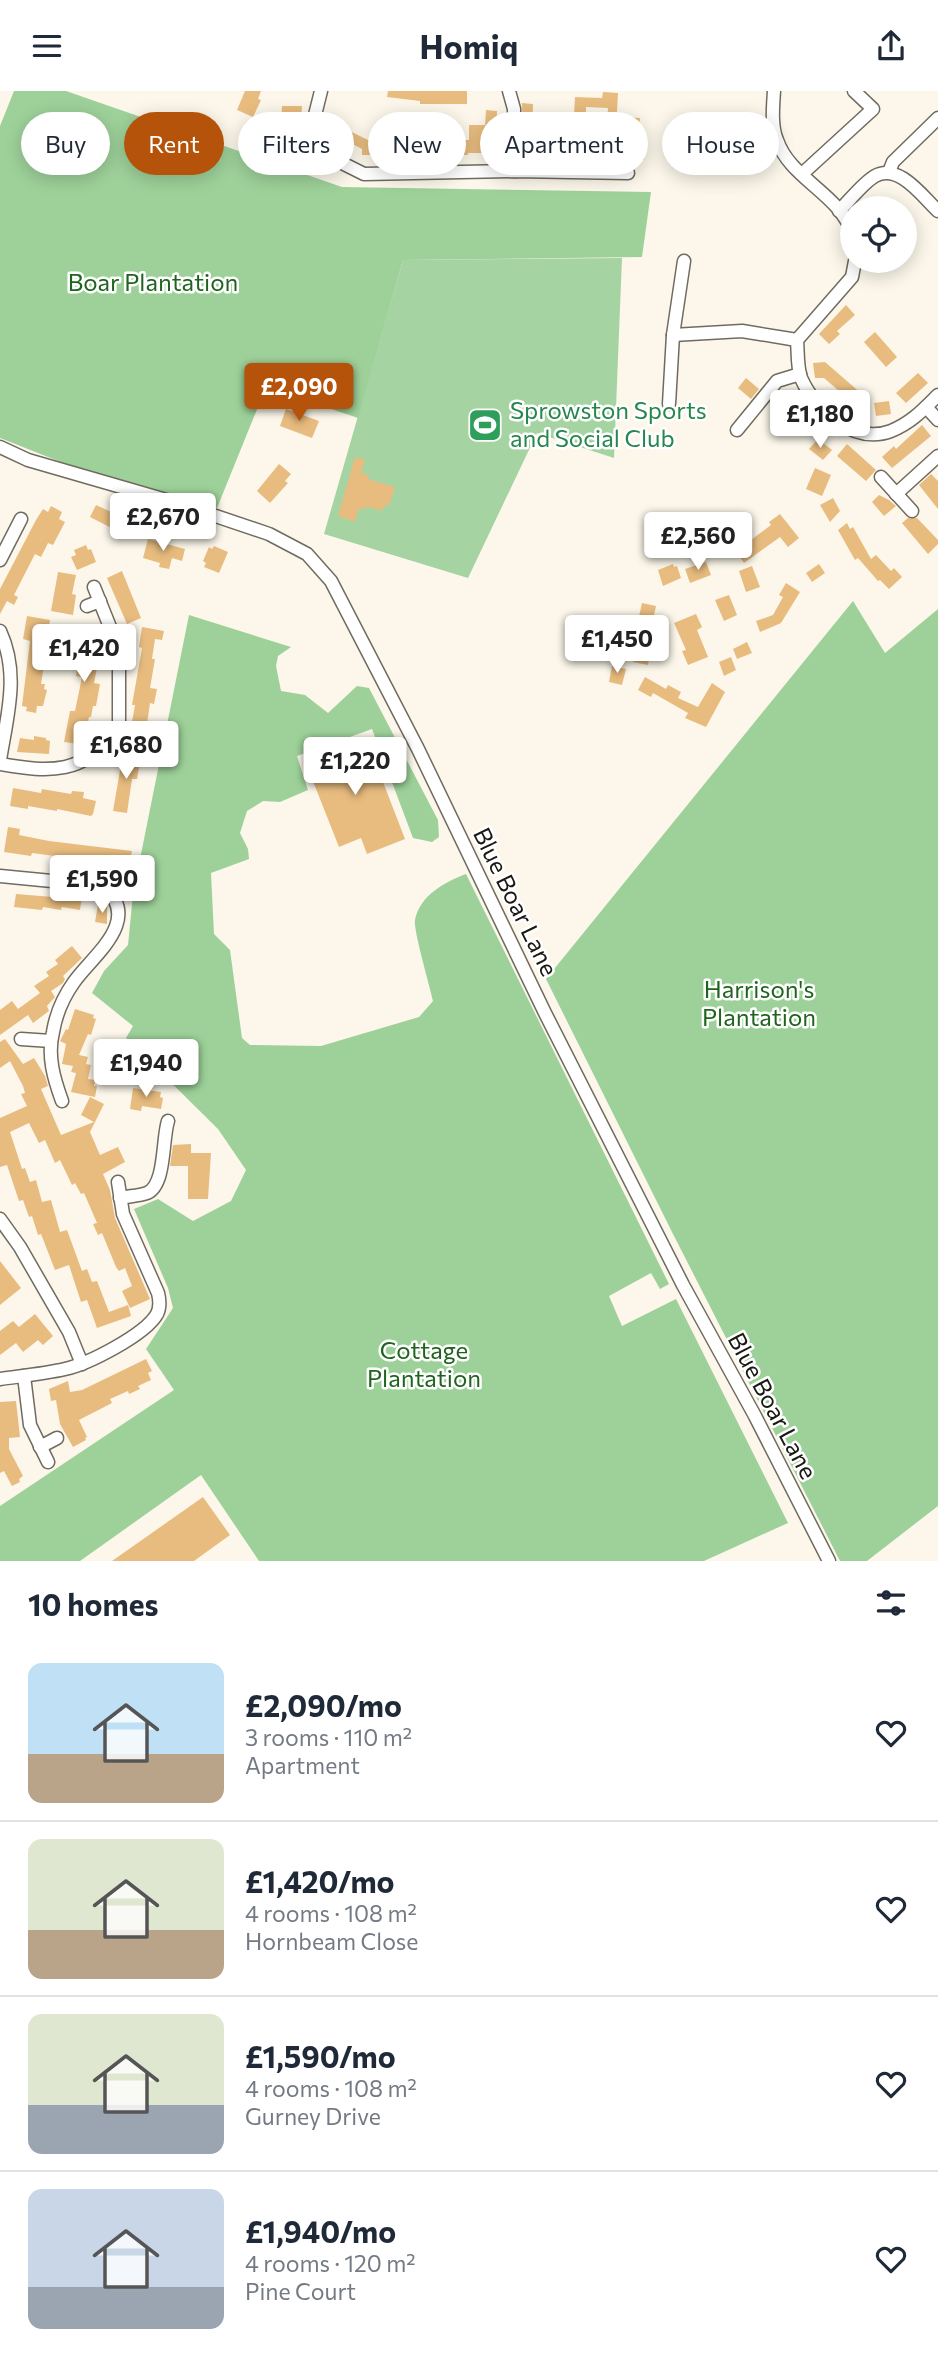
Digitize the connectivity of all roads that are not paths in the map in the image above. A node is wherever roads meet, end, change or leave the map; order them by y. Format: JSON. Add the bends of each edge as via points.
{"nodes":[{"id":1,"x":321,"y":91,"type":"edge"},
{"id":2,"x":509,"y":91,"type":"edge"},
{"id":3,"x":774,"y":91,"type":"edge"},
{"id":4,"x":854,"y":91,"type":"edge"},
{"id":5,"x":514,"y":112,"type":"edge"},
{"id":6,"x":938,"y":118,"type":"edge"},
{"id":7,"x":480,"y":171,"type":"edge"},
{"id":8,"x":889,"y":172,"type":"junction"},
{"id":9,"x":802,"y":174,"type":"junction"},
{"id":10,"x":839,"y":211,"type":"joint"},
{"id":11,"x":938,"y":211,"type":"edge"},
{"id":12,"x":684,"y":261,"type":"dead end"},
{"id":13,"x":853,"y":273,"type":"edge"},
{"id":14,"x":673,"y":335,"type":"junction"},
{"id":15,"x":797,"y":340,"type":"junction"},
{"id":16,"x":800,"y":374,"type":"junction"},
{"id":17,"x":938,"y":395,"type":"edge"},
{"id":18,"x":669,"y":404,"type":"dead end"},
{"id":19,"x":926,"y":407,"type":"junction"},
{"id":20,"x":938,"y":419,"type":"edge"},
{"id":21,"x":737,"y":430,"type":"dead end"},
{"id":22,"x":0,"y":447,"type":"edge"},
{"id":23,"x":938,"y":456,"type":"edge"},
{"id":24,"x":881,"y":477,"type":"dead end"},
{"id":25,"x":896,"y":494,"type":"junction"},
{"id":26,"x":912,"y":511,"type":"dead end"},
{"id":27,"x":21,"y":519,"type":"dead end"},
{"id":28,"x":0,"y":560,"type":"edge"},
{"id":29,"x":94,"y":587,"type":"dead end"},
{"id":30,"x":100,"y":601,"type":"junction"},
{"id":31,"x":86,"y":606,"type":"dead end"},
{"id":32,"x":0,"y":631,"type":"edge"},
{"id":33,"x":119,"y":731,"type":"junction"},
{"id":34,"x":152,"y":735,"type":"dead end"},
{"id":35,"x":0,"y":762,"type":"edge"},
{"id":36,"x":0,"y":876,"type":"edge"},
{"id":37,"x":21,"y":1039,"type":"dead end"},
{"id":38,"x":51,"y":1041,"type":"junction"},
{"id":39,"x":62,"y":1101,"type":"dead end"},
{"id":40,"x":168,"y":1121,"type":"dead end"},
{"id":41,"x":118,"y":1182,"type":"dead end"},
{"id":42,"x":120,"y":1198,"type":"junction"},
{"id":43,"x":0,"y":1219,"type":"edge"},
{"id":44,"x":82,"y":1364,"type":"junction"},
{"id":45,"x":24,"y":1376,"type":"junction"},
{"id":46,"x":0,"y":1379,"type":"edge"},
{"id":47,"x":57,"y":1438,"type":"dead end"},
{"id":48,"x":40,"y":1447,"type":"junction"},
{"id":49,"x":48,"y":1462,"type":"dead end"},
{"id":50,"x":829,"y":1561,"type":"edge"}],
"edges":[{"from":1,"to":7,"type":"street","via":[[310,135],[330,157],[364,174]]},
{"from":2,"to":5,"type":"street"},
{"from":3,"to":9,"type":"street","via":[[776,140]]},
{"from":4,"to":9,"type":"street","via":[[873,109]]},
{"from":6,"to":8,"type":"street"},
{"from":8,"to":10,"type":"street","via":[[875,176]]},
{"from":8,"to":11,"type":"street","via":[[899,174]]},
{"from":9,"to":10,"type":"street"},
{"from":12,"to":14,"type":"street"},
{"from":13,"to":15,"type":"street"},
{"from":14,"to":15,"type":"street","via":[[742,331]]},
{"from":14,"to":18,"type":"street"},
{"from":15,"to":16,"type":"street"},
{"from":16,"to":19,"type":"street","via":[[828,414],[851,430],[888,432]]},
{"from":16,"to":21,"type":"street","via":[[778,381]]},
{"from":17,"to":19,"type":"street"},
{"from":19,"to":20,"type":"street"},
{"from":22,"to":50,"type":"street","name":"Blue Boar Lane","via":[[269,534],[307,554],[331,581],[683,1285]]},
{"from":23,"to":25,"type":"street"},
{"from":24,"to":25,"type":"street"},
{"from":25,"to":26,"type":"street"},
{"from":27,"to":28,"type":"street"},
{"from":29,"to":30,"type":"street"},
{"from":30,"to":31,"type":"street"},
{"from":30,"to":33,"type":"street","via":[[116,642]]},
{"from":32,"to":35,"type":"street","via":[[8,649],[12,684]]},
{"from":33,"to":34,"type":"street"},
{"from":33,"to":35,"type":"street","via":[[94,755],[67,767],[37,771]]},
{"from":36,"to":38,"type":"street","via":[[103,886],[116,902],[118,913],[108,943],[67,992]]},
{"from":37,"to":38,"type":"street"},
{"from":38,"to":39,"type":"street","via":[[53,1074]]},
{"from":40,"to":42,"type":"street","via":[[158,1182],[147,1193]]},
{"from":41,"to":42,"type":"street"},
{"from":42,"to":44,"type":"street","via":[[158,1293],[159,1309],[156,1317],[128,1340]]},
{"from":43,"to":44,"type":"street","via":[[69,1332]]},
{"from":44,"to":45,"type":"street"},
{"from":45,"to":46,"type":"street"},
{"from":45,"to":48,"type":"street","via":[[30,1425]]},
{"from":47,"to":48,"type":"street"},
{"from":48,"to":49,"type":"street"}]}
